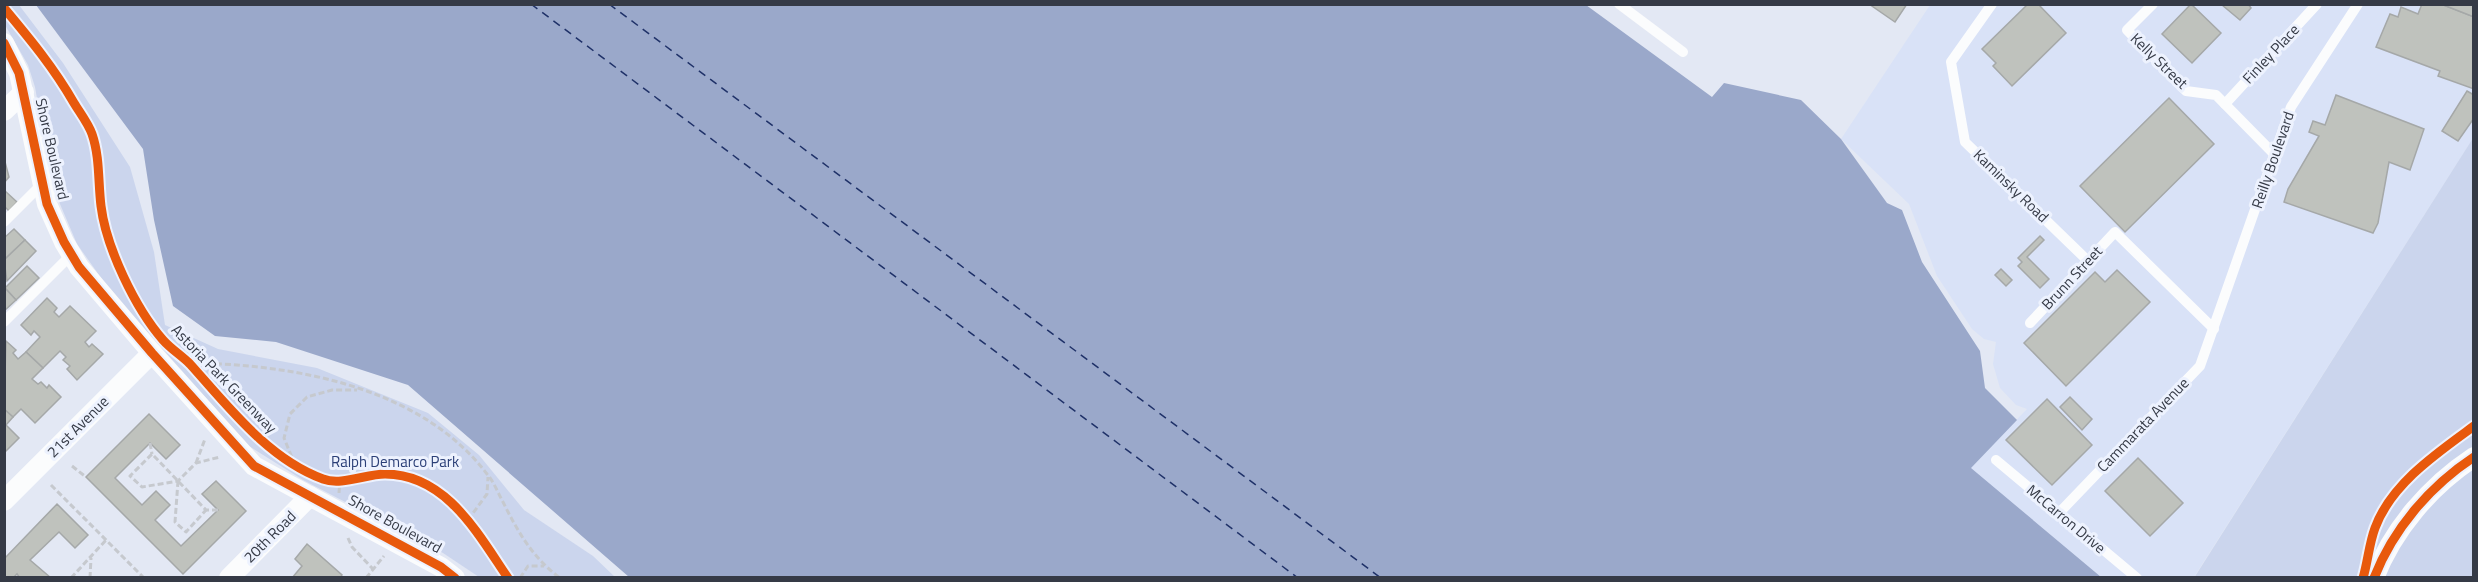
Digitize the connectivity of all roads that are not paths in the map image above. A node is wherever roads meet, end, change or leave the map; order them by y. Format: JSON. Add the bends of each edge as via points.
{"nodes":[{"id":1,"x":1619,"y":4,"type":"edge"},
{"id":2,"x":1992,"y":4,"type":"edge"},
{"id":3,"x":2153,"y":4,"type":"edge"},
{"id":4,"x":2317,"y":4,"type":"edge"},
{"id":5,"x":2358,"y":4,"type":"edge"},
{"id":6,"x":4,"y":43,"type":"edge"},
{"id":7,"x":1683,"y":52,"type":"dead end"},
{"id":8,"x":24,"y":92,"type":"junction"},
{"id":9,"x":2225,"y":104,"type":"junction"},
{"id":10,"x":4,"y":111,"type":"edge"},
{"id":11,"x":2275,"y":155,"type":"junction"},
{"id":12,"x":42,"y":184,"type":"junction"},
{"id":13,"x":4,"y":222,"type":"edge"},
{"id":14,"x":71,"y":255,"type":"junction"},
{"id":15,"x":2088,"y":261,"type":"junction"},
{"id":16,"x":4,"y":322,"type":"edge"},
{"id":17,"x":2030,"y":323,"type":"dead end"},
{"id":18,"x":2214,"y":329,"type":"junction"},
{"id":19,"x":152,"y":353,"type":"junction"},
{"id":20,"x":2474,"y":457,"type":"edge"},
{"id":21,"x":1996,"y":460,"type":"dead end"},
{"id":22,"x":310,"y":496,"type":"junction"},
{"id":23,"x":4,"y":501,"type":"edge"},
{"id":24,"x":2059,"y":513,"type":"junction"},
{"id":25,"x":229,"y":578,"type":"edge"},
{"id":26,"x":455,"y":578,"type":"edge"},
{"id":27,"x":2137,"y":578,"type":"edge"},
{"id":28,"x":2374,"y":578,"type":"edge"}],
"edges":[{"from":1,"to":7,"type":"lane"},
{"from":2,"to":15,"type":"lane","name":"Kaminsky Road","via":[[1951,62],[1965,142]]},
{"from":3,"to":9,"type":"lane","name":"Kelly Street","via":[[2127,30],[2186,91],[2216,95]]},
{"from":4,"to":9,"type":"lane","name":"Finley Place"},
{"from":5,"to":11,"type":"lane","name":"Reilly Boulevard","via":[[2291,107]]},
{"from":6,"to":8,"type":"street","name":"Shore Boulevard","via":[[15,62]]},
{"from":8,"to":10,"type":"street"},
{"from":8,"to":12,"type":"street","name":"Shore Boulevard"},
{"from":9,"to":11,"type":"lane","name":"Kelly Street"},
{"from":11,"to":18,"type":"lane","name":"Reilly Boulevard"},
{"from":12,"to":13,"type":"lane"},
{"from":12,"to":14,"type":"street","name":"Shore Boulevard"},
{"from":14,"to":16,"type":"lane"},
{"from":14,"to":19,"type":"street","name":"Shore Boulevard"},
{"from":15,"to":17,"type":"lane","name":"Brunn Street"},
{"from":15,"to":18,"type":"lane","name":"Brunn Street","via":[[2115,232]]},
{"from":18,"to":24,"type":"lane","name":"Cammarata Avenue","via":[[2199,366]]},
{"from":19,"to":22,"type":"street","name":"Shore Boulevard","via":[[245,458]]},
{"from":19,"to":23,"type":"street","name":"21st Avenue"},
{"from":20,"to":28,"type":"street","via":[[2435,488],[2407,520]]},
{"from":21,"to":24,"type":"lane","name":"McCarron Drive"},
{"from":22,"to":25,"type":"street","name":"20th Road"},
{"from":22,"to":26,"type":"street","name":"Shore Boulevard"},
{"from":24,"to":27,"type":"lane","name":"McCarron Drive"}]}
